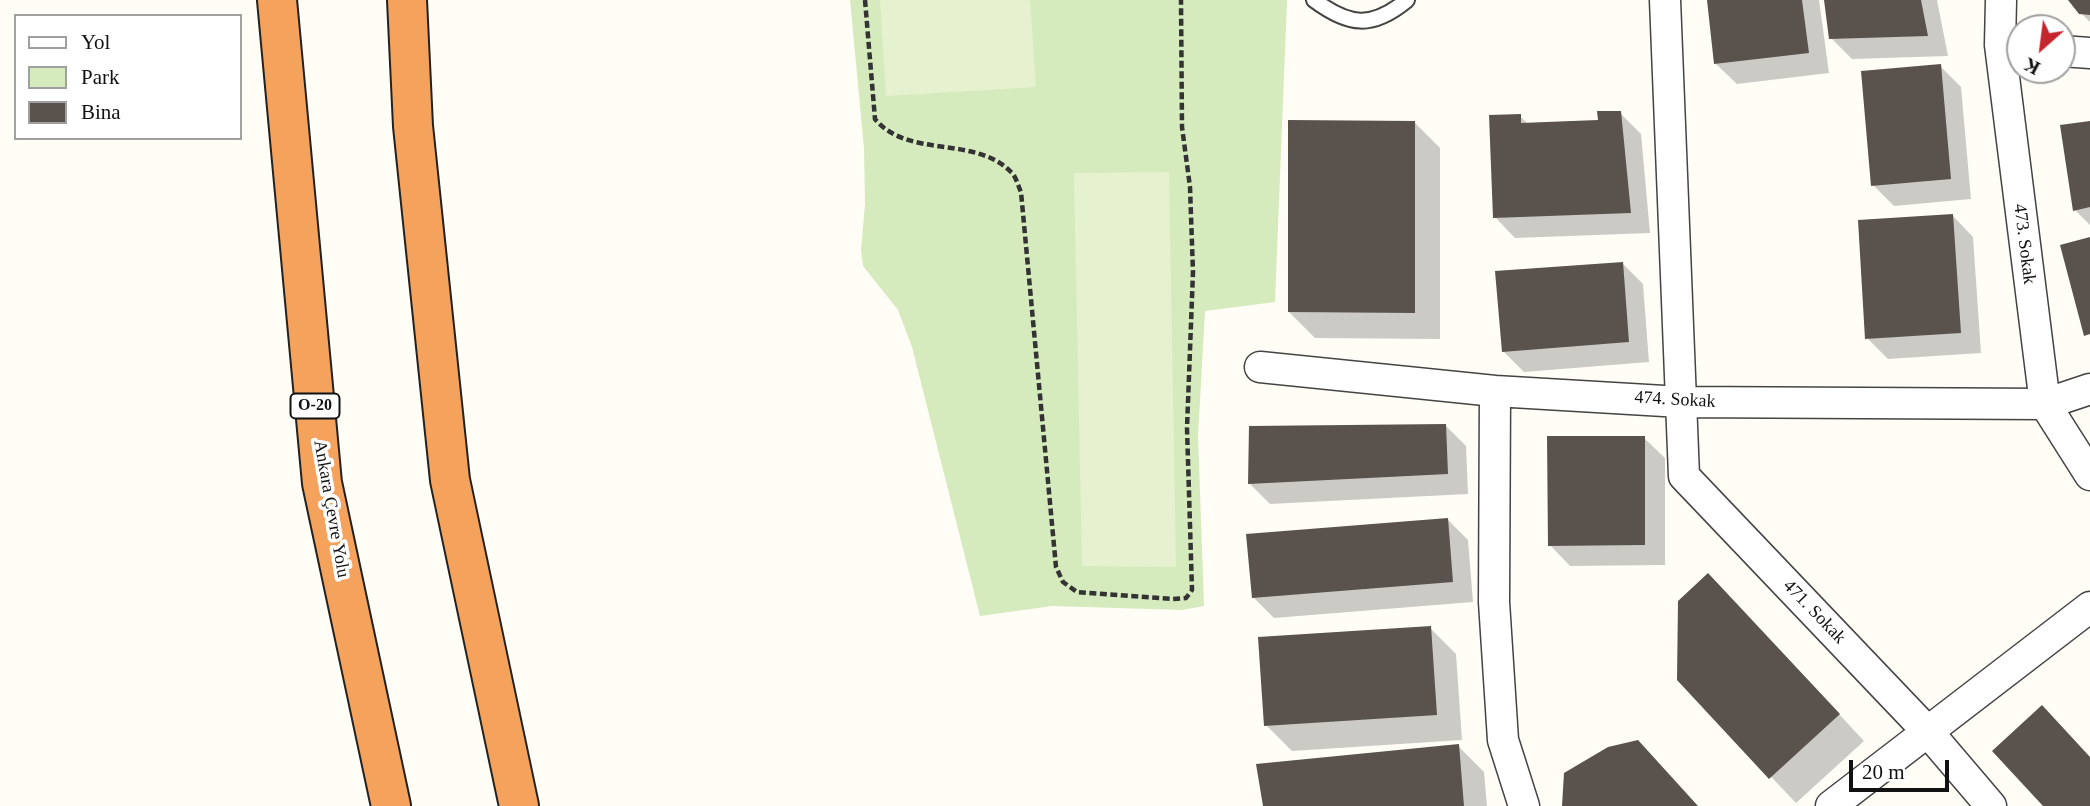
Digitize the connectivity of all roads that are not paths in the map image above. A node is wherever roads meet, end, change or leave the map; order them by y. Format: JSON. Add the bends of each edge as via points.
{"nodes":[{"id":1,"x":277,"y":0,"type":"edge"},
{"id":2,"x":407,"y":0,"type":"edge"},
{"id":3,"x":1314,"y":0,"type":"edge"},
{"id":4,"x":1407,"y":0,"type":"edge"},
{"id":5,"x":1665,"y":0,"type":"edge"},
{"id":6,"x":2001,"y":0,"type":"edge"},
{"id":7,"x":2006,"y":26,"type":"edge"},
{"id":8,"x":2014,"y":84,"type":"edge"},
{"id":9,"x":1260,"y":367,"type":"dead end"},
{"id":10,"x":2090,"y":389,"type":"edge"},
{"id":11,"x":1495,"y":391,"type":"junction"},
{"id":12,"x":1681,"y":402,"type":"junction"},
{"id":13,"x":2045,"y":404,"type":"junction"},
{"id":14,"x":2090,"y":475,"type":"edge"},
{"id":15,"x":2090,"y":607,"type":"edge"},
{"id":16,"x":1928,"y":732,"type":"junction"},
{"id":17,"x":391,"y":806,"type":"edge"},
{"id":18,"x":519,"y":806,"type":"edge"},
{"id":19,"x":1524,"y":806,"type":"edge"},
{"id":20,"x":1831,"y":806,"type":"edge"},
{"id":21,"x":1991,"y":806,"type":"edge"}],
"edges":[{"from":1,"to":17,"type":"highway","name":"Ankara Çevre Yolu","number":"O-20","via":[[323,482]]},
{"from":2,"to":18,"type":"highway","via":[[413,125],[450,480]]},
{"from":3,"to":4,"type":"lane","via":[[1342,19],[1357,22],[1391,13]]},
{"from":5,"to":12,"type":"street","name":"471. Sokak"},
{"from":6,"to":7,"type":"street","name":"473. Sokak"},
{"from":8,"to":13,"type":"street","name":"473. Sokak"},
{"from":9,"to":11,"type":"street","name":"474. Sokak"},
{"from":10,"to":13,"type":"street","name":"474. Sokak"},
{"from":11,"to":12,"type":"street","name":"474. Sokak"},
{"from":11,"to":19,"type":"street","via":[[1494,602],[1503,740]]},
{"from":12,"to":13,"type":"street","name":"474. Sokak"},
{"from":12,"to":16,"type":"street","name":"471. Sokak","via":[[1684,476]]},
{"from":13,"to":14,"type":"street","name":"473. Sokak"},
{"from":15,"to":16,"type":"street"},
{"from":16,"to":20,"type":"street"},
{"from":16,"to":21,"type":"street","name":"471. Sokak"}]}
